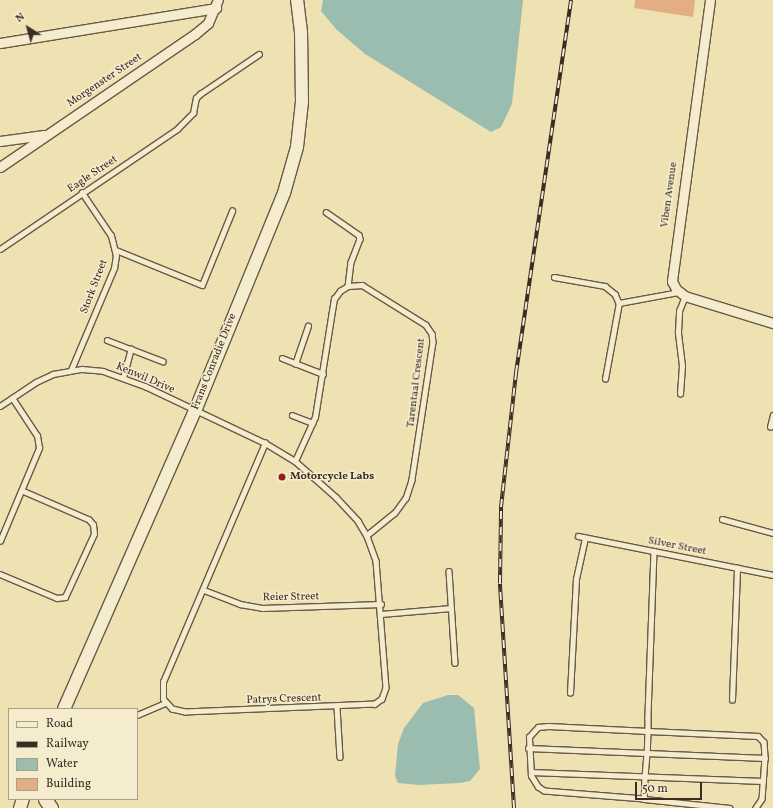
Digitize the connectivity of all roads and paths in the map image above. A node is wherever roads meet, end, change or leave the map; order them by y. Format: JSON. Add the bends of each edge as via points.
{"nodes":[{"id":1,"x":297,"y":0,"type":"edge"},
{"id":2,"x":710,"y":0,"type":"edge"},
{"id":3,"x":217,"y":4,"type":"edge"},
{"id":4,"x":0,"y":42,"type":"edge"},
{"id":5,"x":259,"y":54,"type":"dead end"},
{"id":6,"x":48,"y":134,"type":"junction"},
{"id":7,"x":0,"y":142,"type":"edge"},
{"id":8,"x":0,"y":167,"type":"edge"},
{"id":9,"x":82,"y":193,"type":"junction"},
{"id":10,"x":232,"y":211,"type":"dead end"},
{"id":11,"x":326,"y":212,"type":"dead end"},
{"id":12,"x":0,"y":248,"type":"edge"},
{"id":13,"x":116,"y":250,"type":"junction"},
{"id":14,"x":554,"y":276,"type":"dead end"},
{"id":15,"x":348,"y":286,"type":"junction"},
{"id":16,"x":682,"y":294,"type":"junction"},
{"id":17,"x":618,"y":303,"type":"junction"},
{"id":18,"x":773,"y":323,"type":"edge"},
{"id":19,"x":308,"y":326,"type":"dead end"},
{"id":20,"x":107,"y":340,"type":"dead end"},
{"id":21,"x":131,"y":349,"type":"junction"},
{"id":22,"x":282,"y":358,"type":"dead end"},
{"id":23,"x":163,"y":361,"type":"dead end"},
{"id":24,"x":295,"y":364,"type":"junction"},
{"id":25,"x":71,"y":370,"type":"junction"},
{"id":26,"x":323,"y":374,"type":"junction"},
{"id":27,"x":123,"y":378,"type":"junction"},
{"id":28,"x":605,"y":379,"type":"dead end"},
{"id":29,"x":680,"y":394,"type":"dead end"},
{"id":30,"x":12,"y":398,"type":"junction"},
{"id":31,"x":0,"y":406,"type":"edge"},
{"id":32,"x":195,"y":411,"type":"junction"},
{"id":33,"x":292,"y":415,"type":"dead end"},
{"id":34,"x":773,"y":415,"type":"edge"},
{"id":35,"x":313,"y":423,"type":"junction"},
{"id":36,"x":770,"y":427,"type":"dead end"},
{"id":37,"x":265,"y":442,"type":"junction"},
{"id":38,"x":295,"y":461,"type":"junction"},
{"id":39,"x":22,"y":491,"type":"junction"},
{"id":40,"x":722,"y":519,"type":"dead end"},
{"id":41,"x":773,"y":533,"type":"edge"},
{"id":42,"x":367,"y":536,"type":"junction"},
{"id":43,"x":578,"y":536,"type":"dead end"},
{"id":44,"x":585,"y":538,"type":"junction"},
{"id":45,"x":0,"y":541,"type":"edge"},
{"id":46,"x":654,"y":551,"type":"junction"},
{"id":47,"x":736,"y":568,"type":"junction"},
{"id":48,"x":449,"y":571,"type":"dead end"},
{"id":49,"x":0,"y":574,"type":"edge"},
{"id":50,"x":773,"y":575,"type":"edge"},
{"id":51,"x":204,"y":590,"type":"junction"},
{"id":52,"x":381,"y":604,"type":"junction"},
{"id":53,"x":451,"y":608,"type":"junction"},
{"id":54,"x":381,"y":614,"type":"junction"},
{"id":55,"x":455,"y":663,"type":"dead end"},
{"id":56,"x":570,"y":693,"type":"dead end"},
{"id":57,"x":732,"y":700,"type":"dead end"},
{"id":58,"x":166,"y":703,"type":"junction"},
{"id":59,"x":337,"y":707,"type":"junction"},
{"id":60,"x":64,"y":708,"type":"edge"},
{"id":61,"x":138,"y":715,"type":"edge"},
{"id":62,"x":648,"y":731,"type":"junction"},
{"id":63,"x":528,"y":748,"type":"junction"},
{"id":64,"x":646,"y":754,"type":"junction"},
{"id":65,"x":340,"y":757,"type":"dead end"},
{"id":66,"x":765,"y":758,"type":"junction"},
{"id":67,"x":531,"y":772,"type":"junction"},
{"id":68,"x":646,"y":776,"type":"junction"},
{"id":69,"x":763,"y":781,"type":"junction"},
{"id":70,"x":644,"y":799,"type":"junction"},
{"id":71,"x":730,"y":808,"type":"edge"},
{"id":72,"x":756,"y":808,"type":"edge"}],
"edges":[{"from":1,"to":32,"type":"street","name":"Frans Conradie Drive","via":[[303,74],[297,147],[284,193]]},
{"from":2,"to":16,"type":"street","name":"Viben Avenue","via":[[671,270],[672,280]]},
{"from":3,"to":4,"type":"street"},
{"from":3,"to":6,"type":"street","name":"Morgenster Street","via":[[208,23],[196,34]]},
{"from":5,"to":9,"type":"lane","name":"Eagle Street","via":[[200,94],[196,98],[193,113],[177,129]]},
{"from":6,"to":7,"type":"street"},
{"from":6,"to":8,"type":"street","name":"Morgenster Street"},
{"from":9,"to":12,"type":"lane","name":"Eagle Street"},
{"from":9,"to":13,"type":"lane","name":"Stork Street","via":[[111,236]]},
{"from":10,"to":13,"type":"lane","via":[[202,285]]},
{"from":11,"to":15,"type":"lane","via":[[359,235],[360,239],[351,262]]},
{"from":13,"to":25,"type":"lane","name":"Stork Street","via":[[114,268]]},
{"from":14,"to":17,"type":"lane","via":[[606,286],[615,294]]},
{"from":15,"to":26,"type":"lane","via":[[334,299]]},
{"from":15,"to":42,"type":"lane","name":"Tarentaal Crescent","via":[[357,284],[366,287],[426,325],[433,338],[409,489],[390,519]]},
{"from":16,"to":17,"type":"lane"},
{"from":16,"to":18,"type":"street"},
{"from":16,"to":29,"type":"lane","via":[[678,332],[682,366]]},
{"from":17,"to":28,"type":"lane"},
{"from":19,"to":24,"type":"lane"},
{"from":20,"to":21,"type":"lane"},
{"from":21,"to":23,"type":"lane"},
{"from":21,"to":27,"type":"lane"},
{"from":22,"to":24,"type":"lane"},
{"from":24,"to":26,"type":"lane"},
{"from":25,"to":27,"type":"lane","name":"Kenwil Drive","via":[[98,370]]},
{"from":25,"to":30,"type":"lane","name":"Kenwil Drive","via":[[44,378]]},
{"from":26,"to":35,"type":"lane"},
{"from":27,"to":32,"type":"lane","name":"Kenwil Drive"},
{"from":30,"to":31,"type":"lane","name":"Kenwil Drive"},
{"from":30,"to":39,"type":"lane","via":[[35,433],[39,444]]},
{"from":32,"to":37,"type":"lane","name":"Patrys Crescent"},
{"from":32,"to":60,"type":"street","name":"Frans Conradie Drive"},
{"from":33,"to":35,"type":"lane"},
{"from":34,"to":36,"type":"lane"},
{"from":35,"to":38,"type":"lane"},
{"from":37,"to":38,"type":"lane","name":"Patrys Crescent"},
{"from":37,"to":51,"type":"lane"},
{"from":38,"to":42,"type":"lane","name":"Patrys Crescent","via":[[348,509]]},
{"from":39,"to":45,"type":"lane"},
{"from":39,"to":49,"type":"lane","via":[[89,520],[93,525],[94,534],[65,597],[57,598]]},
{"from":40,"to":41,"type":"lane"},
{"from":42,"to":52,"type":"lane","name":"Patrys Crescent","via":[[376,561]]},
{"from":43,"to":44,"type":"lane","name":"Silver Street"},
{"from":44,"to":46,"type":"lane","name":"Silver Street"},
{"from":44,"to":56,"type":"lane","via":[[576,578]]},
{"from":46,"to":47,"type":"lane","name":"Silver Street"},
{"from":46,"to":62,"type":"lane"},
{"from":47,"to":50,"type":"lane","name":"Silver Street"},
{"from":47,"to":57,"type":"lane"},
{"from":48,"to":53,"type":"lane"},
{"from":51,"to":52,"type":"lane","name":"Reier Street","via":[[240,604],[262,608]]},
{"from":51,"to":58,"type":"lane","via":[[163,682],[162,695]]},
{"from":52,"to":54,"type":"lane","name":"Patrys Crescent"},
{"from":53,"to":54,"type":"lane"},
{"from":53,"to":55,"type":"lane"},
{"from":54,"to":59,"type":"lane","name":"Patrys Crescent","via":[[386,683],[384,695],[370,706]]},
{"from":58,"to":59,"type":"lane","name":"Patrys Crescent","via":[[172,709],[185,712]]},
{"from":58,"to":61,"type":"lane"},
{"from":59,"to":65,"type":"lane"},
{"from":62,"to":63,"type":"lane","via":[[538,727],[529,733]]},
{"from":62,"to":64,"type":"lane"},
{"from":62,"to":66,"type":"lane","via":[[758,736],[764,742]]},
{"from":63,"to":64,"type":"lane"},
{"from":63,"to":67,"type":"lane"},
{"from":64,"to":66,"type":"lane"},
{"from":64,"to":68,"type":"lane"},
{"from":66,"to":69,"type":"lane"},
{"from":67,"to":68,"type":"lane"},
{"from":67,"to":70,"type":"lane","via":[[534,782],[544,791]]},
{"from":68,"to":69,"type":"lane"},
{"from":68,"to":70,"type":"lane"},
{"from":69,"to":72,"type":"lane","via":[[762,799]]},
{"from":70,"to":71,"type":"lane"}]}
